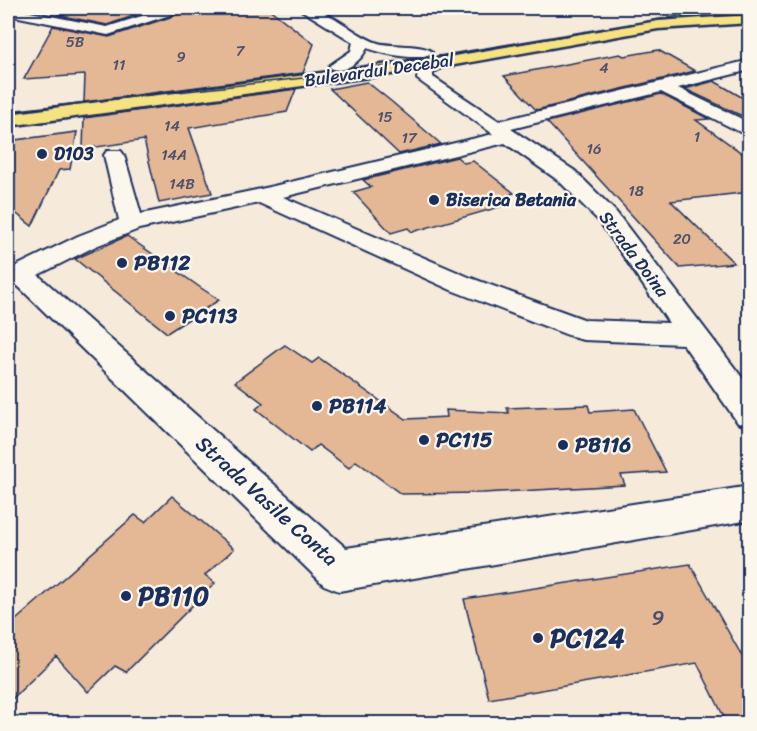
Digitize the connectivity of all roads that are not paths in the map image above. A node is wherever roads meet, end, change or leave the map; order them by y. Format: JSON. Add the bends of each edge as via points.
{"nodes":[{"id":1,"x":8,"y":8,"type":"edge"},
{"id":2,"x":178,"y":8,"type":"edge"},
{"id":3,"x":304,"y":8,"type":"edge"},
{"id":4,"x":21,"y":10,"type":"edge"},
{"id":5,"x":651,"y":11,"type":"dead end"},
{"id":6,"x":750,"y":19,"type":"edge"},
{"id":7,"x":8,"y":22,"type":"edge"},
{"id":8,"x":360,"y":40,"type":"junction"},
{"id":9,"x":434,"y":57,"type":"junction"},
{"id":10,"x":750,"y":65,"type":"edge"},
{"id":11,"x":337,"y":66,"type":"junction"},
{"id":12,"x":664,"y":87,"type":"junction"},
{"id":13,"x":79,"y":94,"type":"dead end"},
{"id":14,"x":8,"y":120,"type":"edge"},
{"id":15,"x":750,"y":131,"type":"edge"},
{"id":16,"x":503,"y":132,"type":"junction"},
{"id":17,"x":114,"y":155,"type":"dead end"},
{"id":18,"x":261,"y":196,"type":"junction"},
{"id":19,"x":132,"y":223,"type":"junction"},
{"id":20,"x":14,"y":277,"type":"edge"},
{"id":21,"x":692,"y":334,"type":"junction"},
{"id":22,"x":750,"y":414,"type":"edge"},
{"id":23,"x":750,"y":503,"type":"edge"}],
"edges":[{"from":1,"to":4,"type":"street"},
{"from":2,"to":4,"type":"street","via":[[108,31]]},
{"from":3,"to":8,"type":"street"},
{"from":4,"to":7,"type":"street"},
{"from":5,"to":9,"type":"main road","name":"Bulevardul Decebal"},
{"from":6,"to":9,"type":"main road","name":"Bulevardul Decebal","via":[[658,25]]},
{"from":8,"to":9,"type":"street"},
{"from":8,"to":11,"type":"street","via":[[358,54]]},
{"from":9,"to":11,"type":"main road","name":"Bulevardul Decebal"},
{"from":9,"to":14,"type":"main road","name":"Bulevardul Decebal"},
{"from":9,"to":16,"type":"street","name":"Strada Doina","via":[[425,71],[425,79]]},
{"from":10,"to":12,"type":"street","name":"Strada Vasile Conta"},
{"from":11,"to":13,"type":"main road","name":"Bulevardul Decebal"},
{"from":12,"to":15,"type":"street"},
{"from":12,"to":16,"type":"street","name":"Strada Vasile Conta"},
{"from":16,"to":18,"type":"street","name":"Strada Vasile Conta"},
{"from":16,"to":21,"type":"street","name":"Strada Doina","via":[[567,176],[608,217]]},
{"from":17,"to":19,"type":"street"},
{"from":18,"to":19,"type":"street","name":"Strada Vasile Conta"},
{"from":18,"to":21,"type":"street","via":[[461,284],[583,330]]},
{"from":19,"to":20,"type":"street","name":"Strada Vasile Conta"},
{"from":20,"to":23,"type":"street","name":"Strada Vasile Conta","via":[[339,570]]},
{"from":21,"to":22,"type":"street","name":"Strada Doina"}]}
